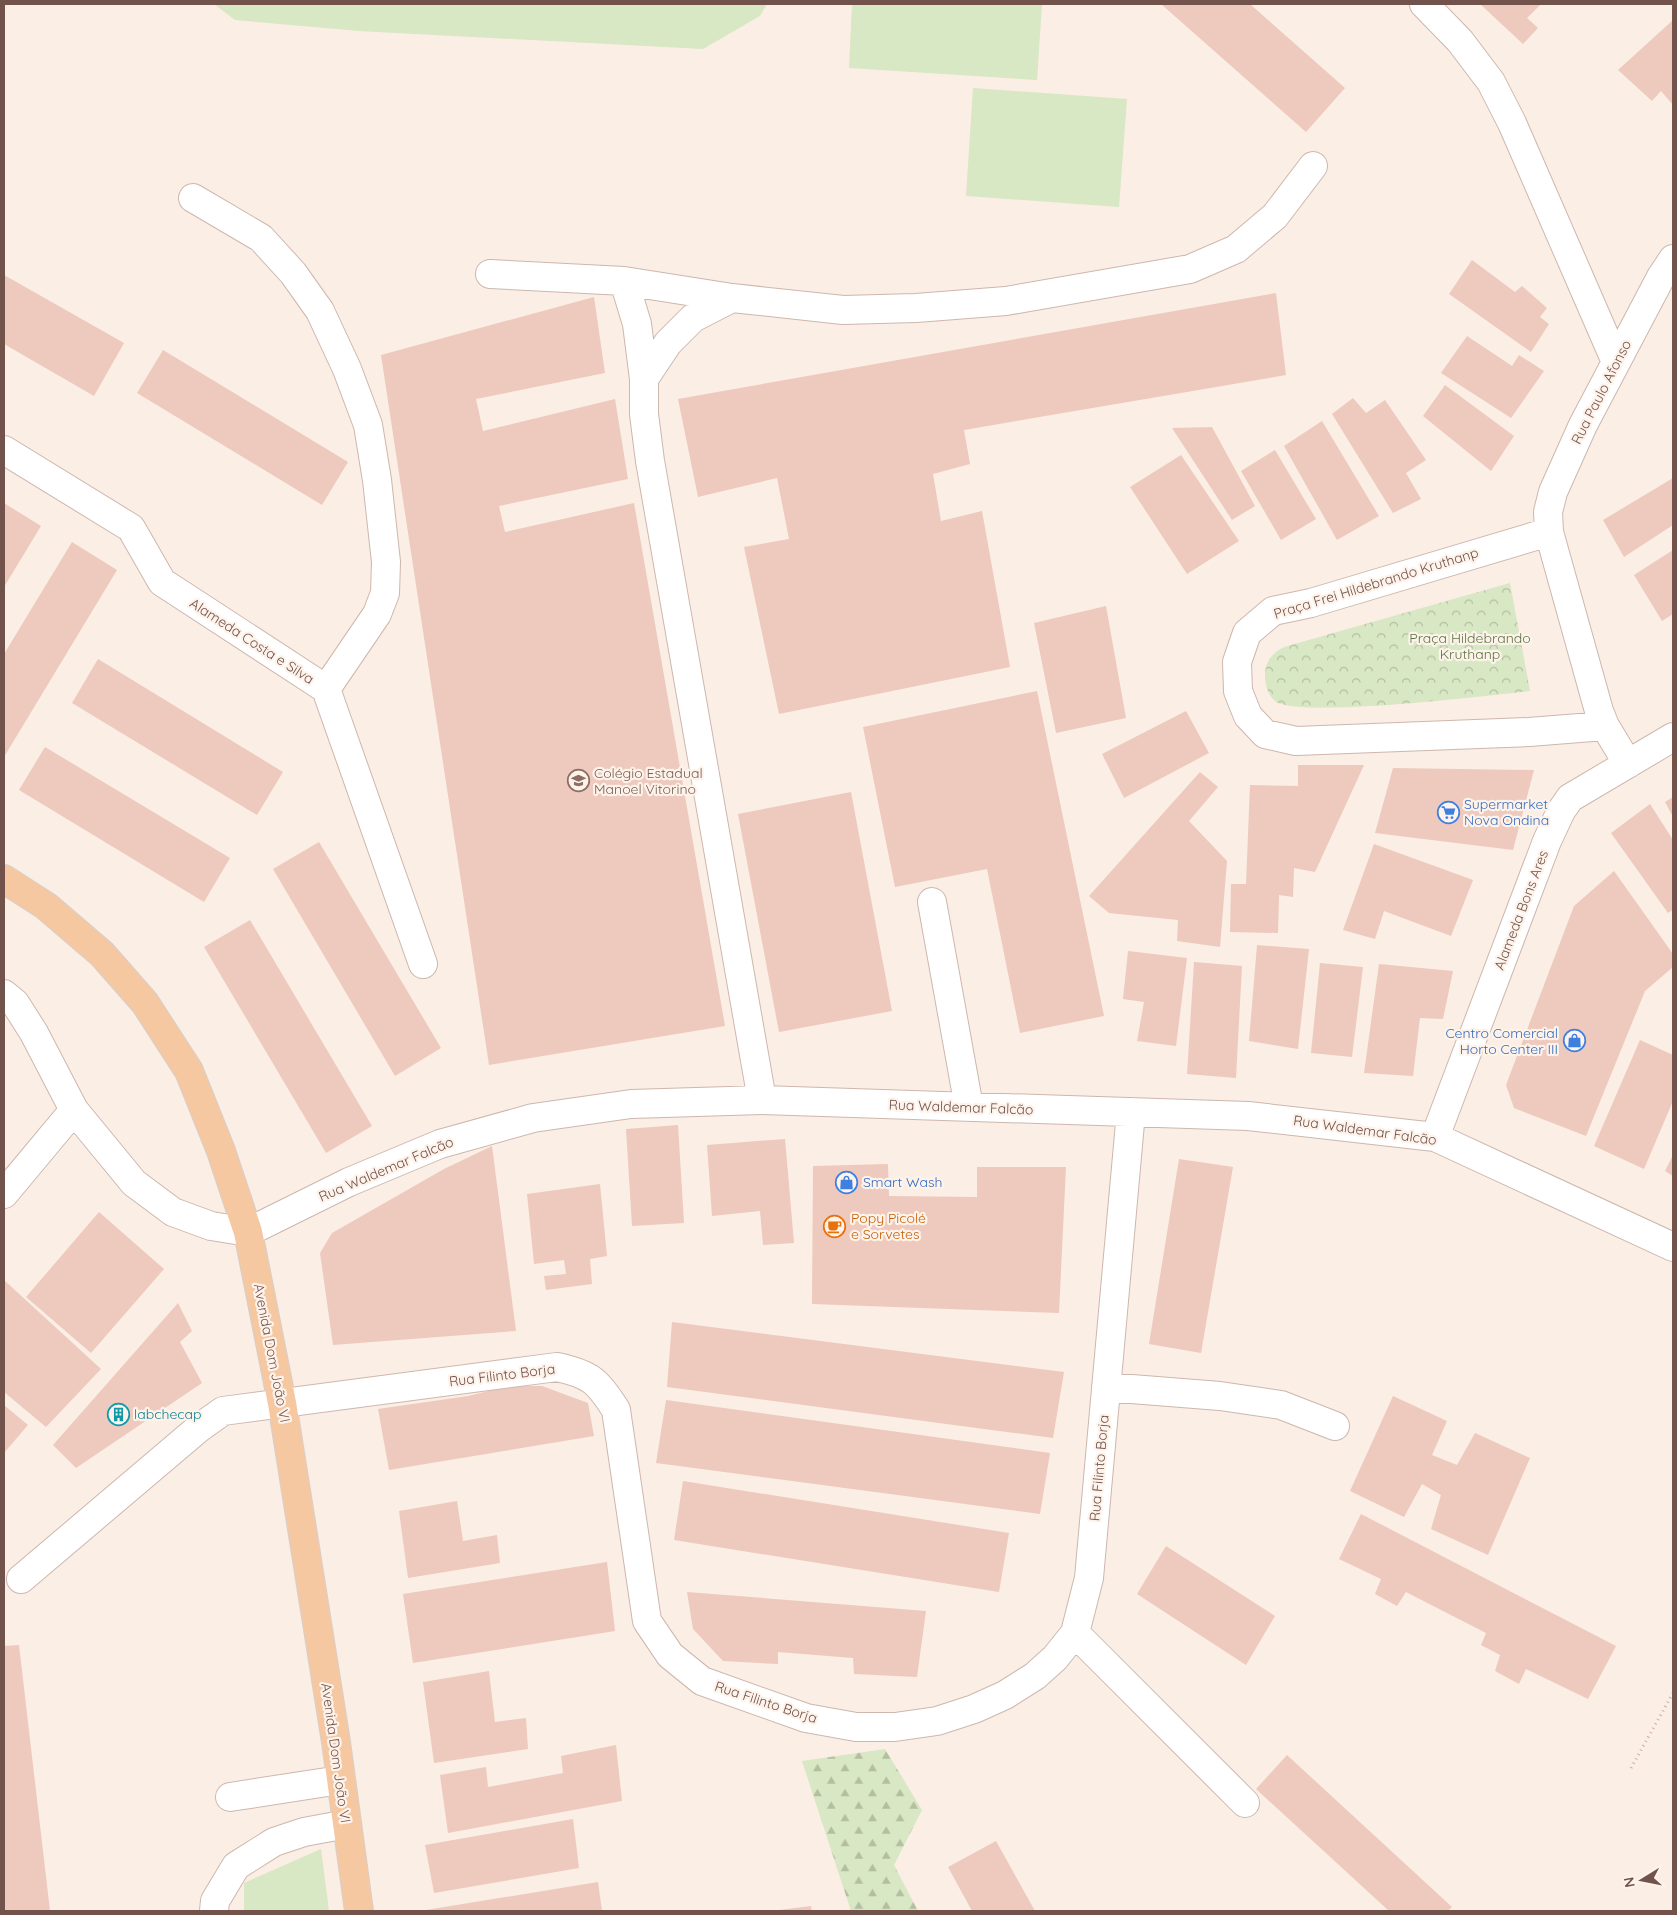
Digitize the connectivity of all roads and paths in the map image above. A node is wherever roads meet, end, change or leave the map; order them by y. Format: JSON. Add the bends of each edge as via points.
{"nodes":[{"id":1,"x":1424,"y":4,"type":"edge"},
{"id":2,"x":1313,"y":166,"type":"dead end"},
{"id":3,"x":193,"y":198,"type":"dead end"},
{"id":4,"x":1673,"y":259,"type":"edge"},
{"id":5,"x":490,"y":274,"type":"dead end"},
{"id":6,"x":624,"y":280,"type":"junction"},
{"id":7,"x":732,"y":298,"type":"junction"},
{"id":8,"x":1616,"y":362,"type":"junction"},
{"id":9,"x":644,"y":378,"type":"junction"},
{"id":10,"x":4,"y":450,"type":"edge"},
{"id":11,"x":1549,"y":532,"type":"junction"},
{"id":12,"x":326,"y":689,"type":"junction"},
{"id":13,"x":1605,"y":726,"type":"junction"},
{"id":14,"x":1673,"y":737,"type":"edge"},
{"id":15,"x":1628,"y":764,"type":"junction"},
{"id":16,"x":4,"y":879,"type":"edge"},
{"id":17,"x":932,"y":902,"type":"dead end"},
{"id":18,"x":423,"y":964,"type":"dead end"},
{"id":19,"x":4,"y":994,"type":"edge"},
{"id":20,"x":762,"y":1100,"type":"junction"},
{"id":21,"x":969,"y":1107,"type":"junction"},
{"id":22,"x":74,"y":1110,"type":"junction"},
{"id":23,"x":1131,"y":1112,"type":"junction"},
{"id":24,"x":1435,"y":1137,"type":"junction"},
{"id":25,"x":4,"y":1194,"type":"edge"},
{"id":26,"x":248,"y":1232,"type":"junction"},
{"id":27,"x":1673,"y":1246,"type":"edge"},
{"id":28,"x":1106,"y":1388,"type":"junction"},
{"id":29,"x":282,"y":1403,"type":"junction"},
{"id":30,"x":1335,"y":1426,"type":"dead end"},
{"id":31,"x":21,"y":1579,"type":"dead end"},
{"id":32,"x":1075,"y":1633,"type":"junction"},
{"id":33,"x":1673,"y":1693,"type":"edge"},
{"id":34,"x":1631,"y":1768,"type":"dead end"},
{"id":35,"x":340,"y":1780,"type":"junction"},
{"id":36,"x":230,"y":1797,"type":"dead end"},
{"id":37,"x":1245,"y":1803,"type":"dead end"},
{"id":38,"x":347,"y":1824,"type":"junction"},
{"id":39,"x":214,"y":1911,"type":"edge"},
{"id":40,"x":359,"y":1911,"type":"edge"}],
"edges":[{"from":1,"to":8,"type":"street","via":[[1460,41],[1492,82]]},
{"from":2,"to":7,"type":"street","via":[[1275,216],[1243,244],[1190,269],[1006,301],[916,308],[843,310]]},
{"from":3,"to":12,"type":"street","via":[[261,238],[293,273],[320,311],[368,425],[386,562],[384,593],[377,614]]},
{"from":4,"to":8,"type":"street","name":"Rua Paulo Afonso"},
{"from":5,"to":6,"type":"street"},
{"from":6,"to":7,"type":"street"},
{"from":6,"to":9,"type":"street","via":[[637,324]]},
{"from":7,"to":9,"type":"street","via":[[693,318],[668,344]]},
{"from":8,"to":11,"type":"street","name":"Rua Paulo Afonso","via":[[1582,425],[1553,492],[1548,512]]},
{"from":9,"to":20,"type":"street","via":[[644,414],[650,461]]},
{"from":10,"to":12,"type":"street","name":"Alameda Costa e Silva","via":[[131,528],[162,582]]},
{"from":11,"to":13,"type":"street"},
{"from":11,"to":13,"type":"street","name":"Praça Frei Hildebrando Kruthanp","via":[[1312,603],[1273,611],[1247,633],[1237,662],[1238,691],[1248,716],[1265,734],[1296,741]]},
{"from":12,"to":18,"type":"street","name":"Alameda Costa e Silva"},
{"from":13,"to":15,"type":"street"},
{"from":14,"to":15,"type":"street","name":"Alameda Bons Ares"},
{"from":15,"to":24,"type":"street","name":"Alameda Bons Ares","via":[[1570,798],[1561,811]]},
{"from":16,"to":26,"type":"main road","name":"Avenida Dom João VI","via":[[46,906],[102,954],[145,1003],[189,1071],[221,1151]]},
{"from":17,"to":21,"type":"street"},
{"from":19,"to":22,"type":"street","via":[[15,1003],[34,1032]]},
{"from":20,"to":21,"type":"street","name":"Rua Waldemar Falcão"},
{"from":20,"to":26,"type":"street","name":"Rua Waldemar Falcão","via":[[631,1104],[533,1118],[440,1144],[349,1182]]},
{"from":21,"to":23,"type":"street","name":"Rua Waldemar Falcão"},
{"from":22,"to":25,"type":"street"},
{"from":22,"to":26,"type":"street","via":[[134,1183],[173,1212],[211,1226]]},
{"from":23,"to":24,"type":"street","name":"Rua Waldemar Falcão","via":[[1248,1116]]},
{"from":23,"to":28,"type":"street","name":"Rua Filinto Borja"},
{"from":24,"to":27,"type":"street","name":"Rua Waldemar Falcão"},
{"from":26,"to":29,"type":"main road","name":"Avenida Dom João VI"},
{"from":28,"to":30,"type":"street","via":[[1220,1396],[1281,1405]]},
{"from":28,"to":32,"type":"street","name":"Rua Filinto Borja","via":[[1089,1578]]},
{"from":29,"to":31,"type":"street","name":"Rua Filinto Borja","via":[[223,1412],[210,1418]]},
{"from":29,"to":32,"type":"street","name":"Rua Filinto Borja","via":[[557,1367],[578,1372],[602,1387],[616,1410],[648,1621],[670,1655],[702,1680],[806,1718],[856,1727],[895,1727],[937,1721],[974,1709],[1035,1676]]},
{"from":29,"to":35,"type":"main road","name":"Avenida Dom João VI"},
{"from":32,"to":37,"type":"street"},
{"from":33,"to":34,"type":"path"},
{"from":35,"to":36,"type":"street"},
{"from":35,"to":38,"type":"main road","name":"Avenida Dom João VI"},
{"from":38,"to":39,"type":"street","via":[[304,1832],[274,1842],[236,1866],[215,1901]]},
{"from":38,"to":40,"type":"main road","name":"Avenida Dom João VI"}]}
